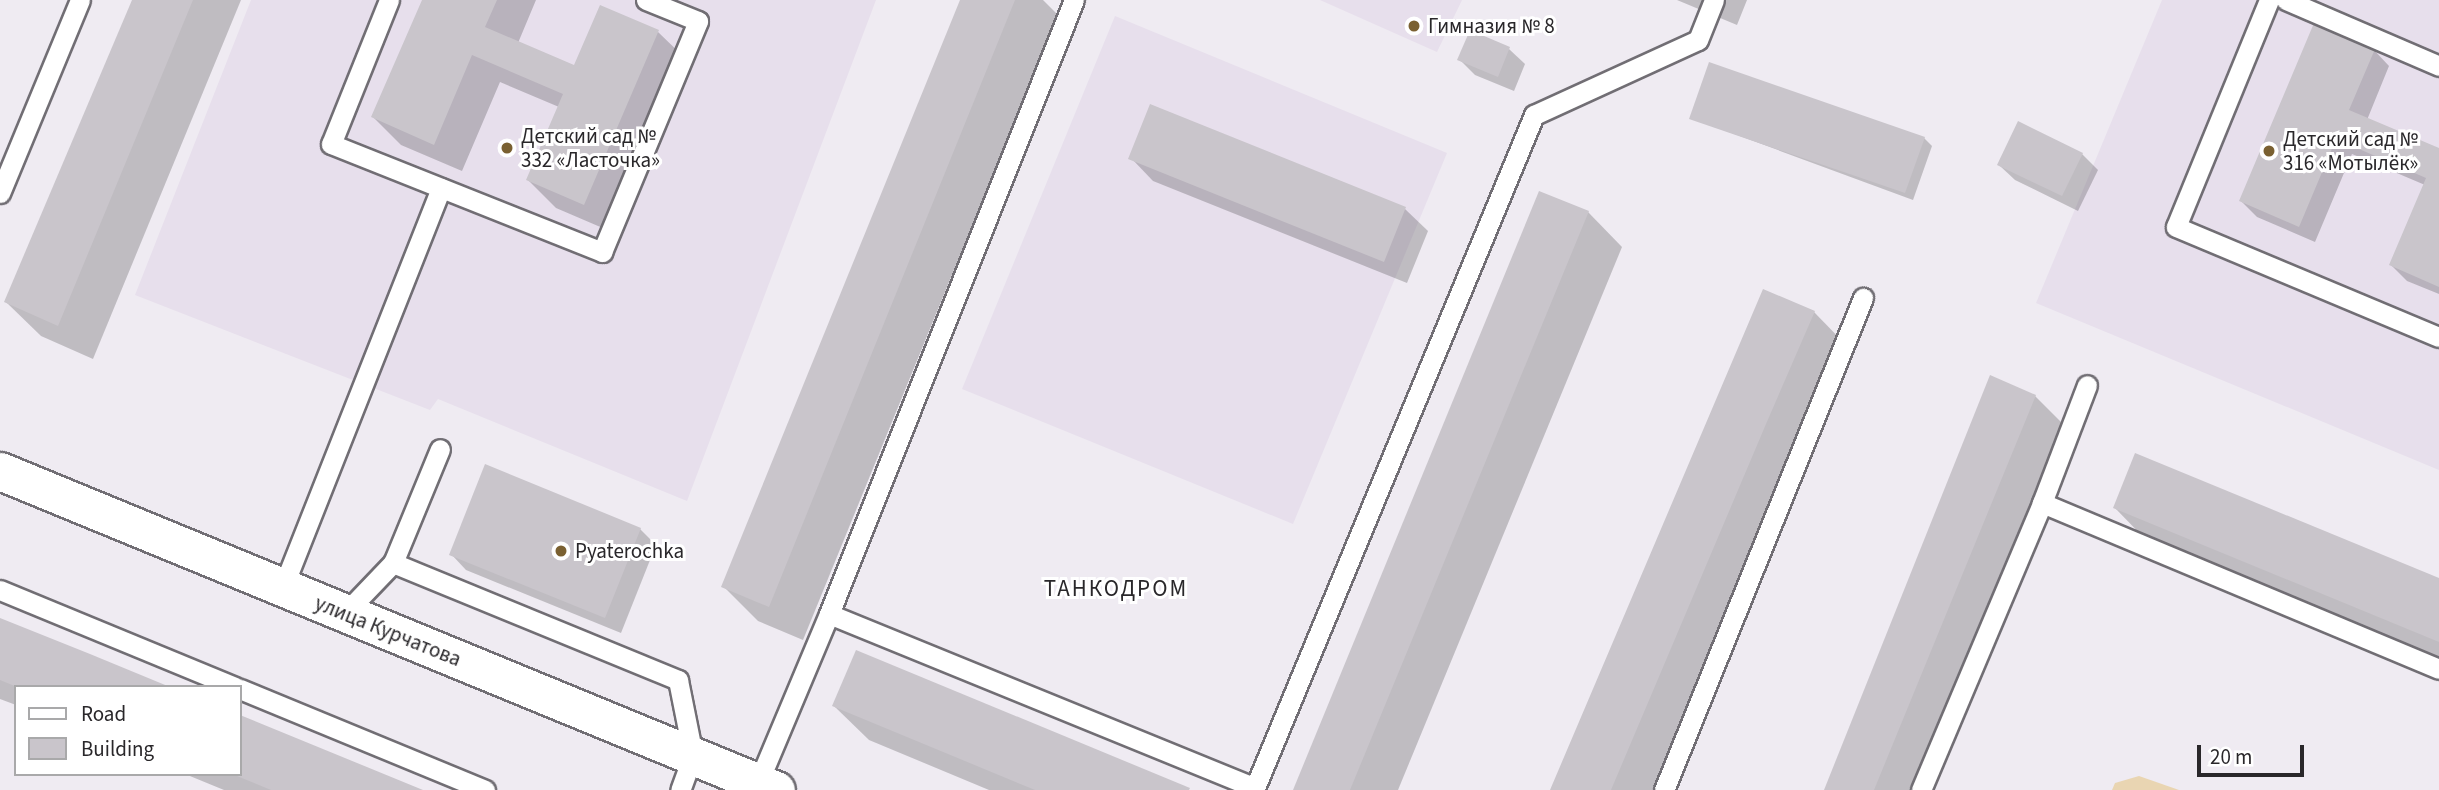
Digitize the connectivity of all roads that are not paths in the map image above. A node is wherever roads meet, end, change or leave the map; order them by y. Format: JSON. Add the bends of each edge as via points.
{"nodes":[{"id":1,"x":80,"y":0,"type":"edge"},
{"id":2,"x":389,"y":0,"type":"edge"},
{"id":3,"x":646,"y":0,"type":"edge"},
{"id":4,"x":1074,"y":0,"type":"edge"},
{"id":5,"x":1714,"y":0,"type":"edge"},
{"id":6,"x":2269,"y":0,"type":"edge"},
{"id":7,"x":2286,"y":0,"type":"edge"},
{"id":8,"x":2439,"y":66,"type":"edge"},
{"id":9,"x":441,"y":188,"type":"junction"},
{"id":10,"x":0,"y":193,"type":"edge"},
{"id":11,"x":1863,"y":298,"type":"dead end"},
{"id":12,"x":2439,"y":337,"type":"edge"},
{"id":13,"x":2087,"y":385,"type":"dead end"},
{"id":14,"x":440,"y":449,"type":"dead end"},
{"id":15,"x":0,"y":471,"type":"edge"},
{"id":16,"x":2042,"y":503,"type":"junction"},
{"id":17,"x":393,"y":564,"type":"junction"},
{"id":18,"x":283,"y":587,"type":"junction"},
{"id":19,"x":0,"y":590,"type":"edge"},
{"id":20,"x":345,"y":613,"type":"junction"},
{"id":21,"x":829,"y":614,"type":"junction"},
{"id":22,"x":2439,"y":669,"type":"edge"},
{"id":23,"x":230,"y":685,"type":"edge"},
{"id":24,"x":242,"y":690,"type":"edge"},
{"id":25,"x":692,"y":755,"type":"junction"},
{"id":26,"x":767,"y":786,"type":"edge"},
{"id":27,"x":1254,"y":789,"type":"edge"},
{"id":28,"x":485,"y":790,"type":"edge"},
{"id":29,"x":680,"y":790,"type":"edge"},
{"id":30,"x":1664,"y":790,"type":"edge"},
{"id":31,"x":1921,"y":790,"type":"edge"}],
"edges":[{"from":1,"to":10,"type":"lane"},
{"from":2,"to":9,"type":"lane","via":[[331,144]]},
{"from":3,"to":9,"type":"lane","via":[[698,21],[602,252]]},
{"from":4,"to":21,"type":"lane"},
{"from":5,"to":27,"type":"lane","via":[[1698,40],[1534,115]]},
{"from":6,"to":12,"type":"lane","via":[[2176,227]]},
{"from":7,"to":8,"type":"lane"},
{"from":9,"to":18,"type":"lane"},
{"from":11,"to":30,"type":"lane"},
{"from":13,"to":16,"type":"lane"},
{"from":14,"to":17,"type":"lane"},
{"from":15,"to":18,"type":"street","name":"улица Курчатова"},
{"from":16,"to":22,"type":"lane"},
{"from":16,"to":31,"type":"lane"},
{"from":17,"to":20,"type":"lane"},
{"from":17,"to":25,"type":"lane","via":[[678,680]]},
{"from":18,"to":20,"type":"street","name":"улица Курчатова"},
{"from":19,"to":23,"type":"lane"},
{"from":20,"to":25,"type":"street","name":"улица Курчатова"},
{"from":21,"to":26,"type":"lane"},
{"from":21,"to":27,"type":"lane"},
{"from":24,"to":28,"type":"lane"},
{"from":25,"to":26,"type":"street","name":"улица Курчатова"},
{"from":25,"to":29,"type":"lane"}]}
